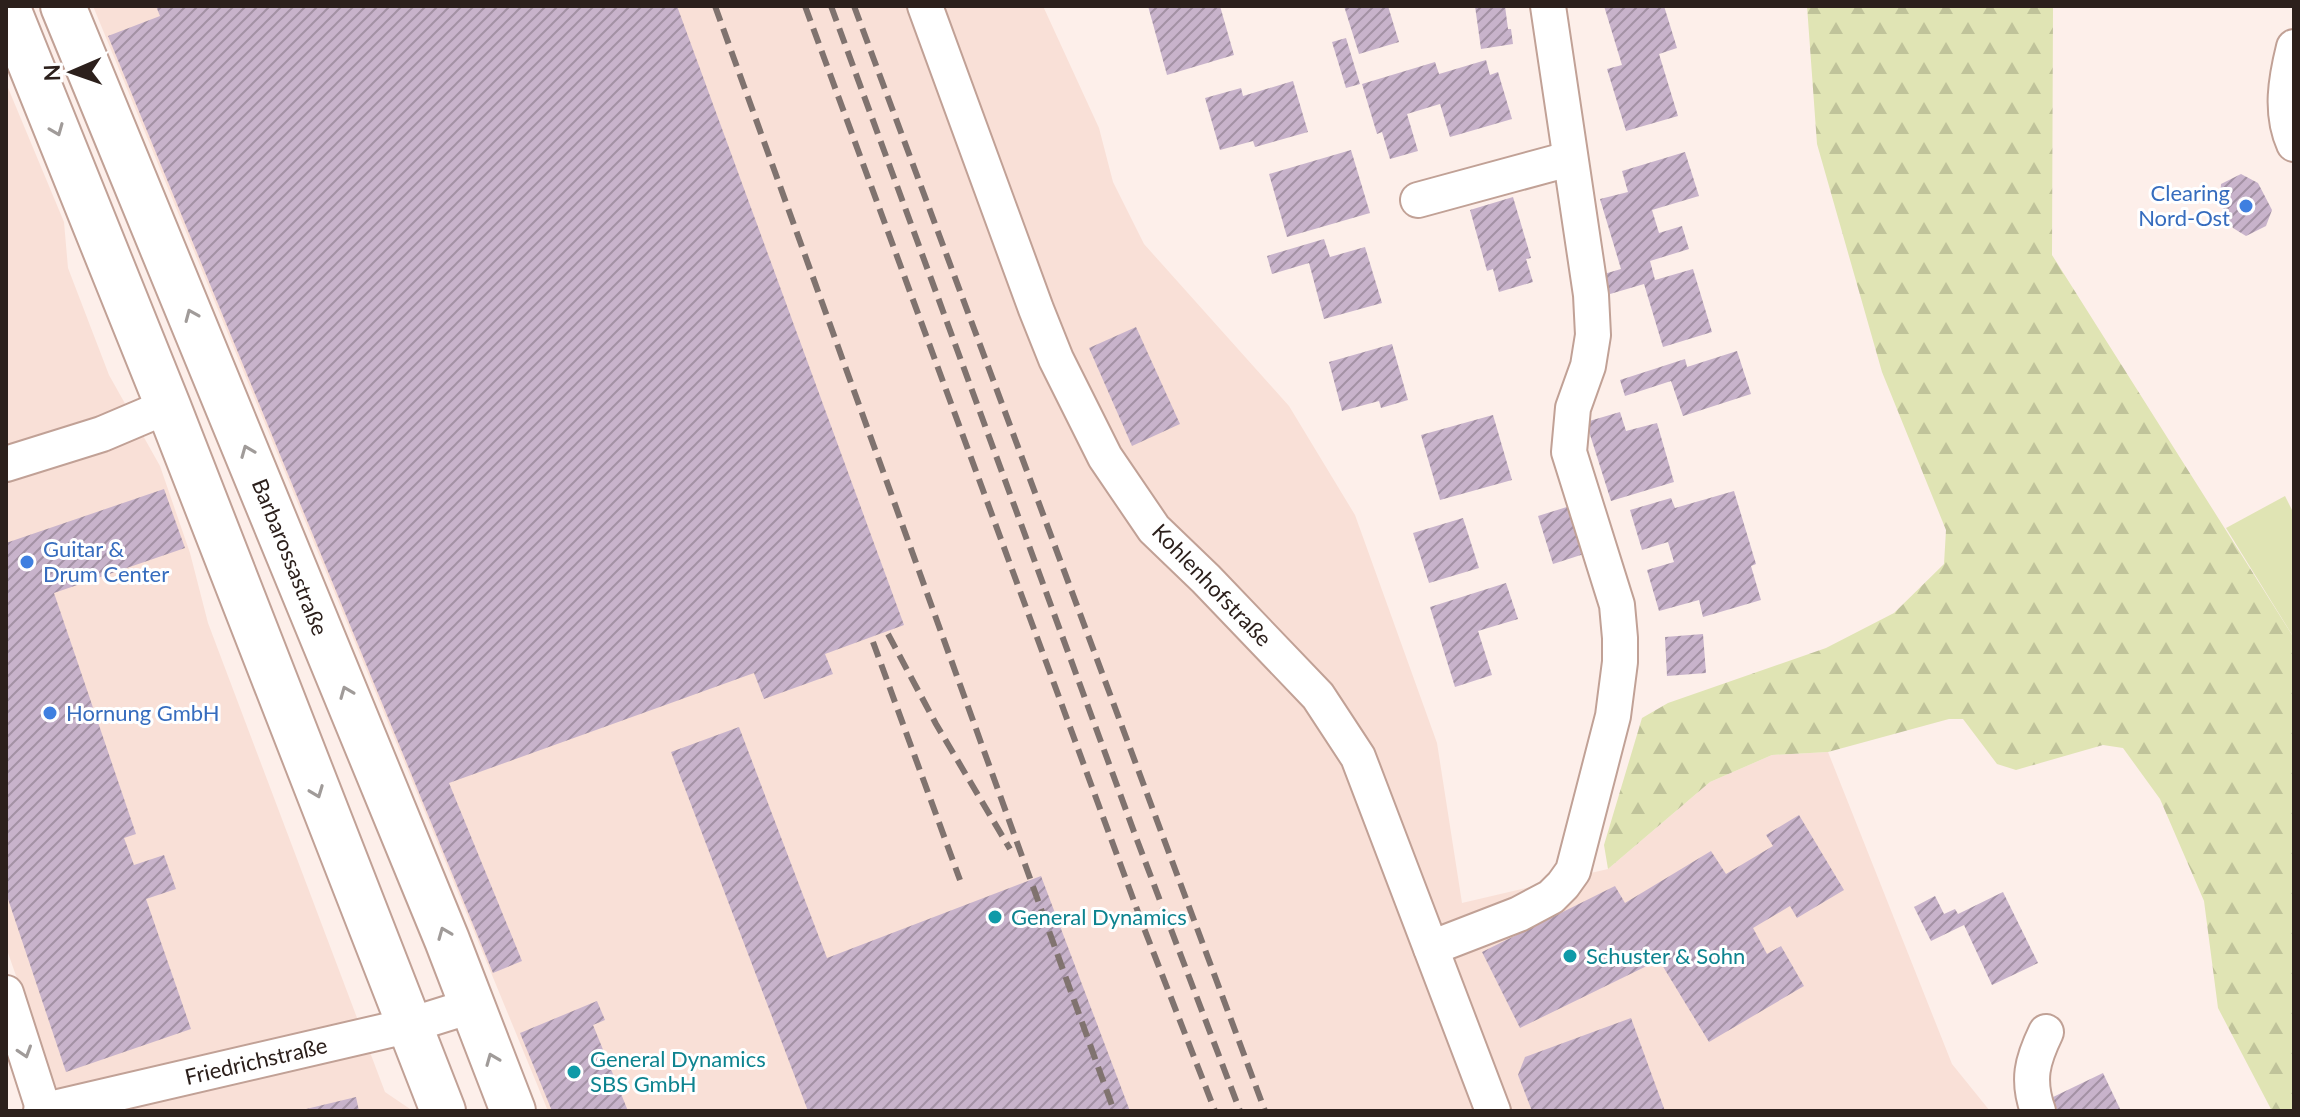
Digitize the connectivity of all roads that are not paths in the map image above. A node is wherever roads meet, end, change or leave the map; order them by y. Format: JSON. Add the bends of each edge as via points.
{"nodes":[{"id":1,"x":7,"y":6,"type":"edge"},
{"id":2,"x":63,"y":6,"type":"edge"},
{"id":3,"x":925,"y":6,"type":"edge"},
{"id":4,"x":1548,"y":6,"type":"edge"},
{"id":5,"x":2294,"y":47,"type":"edge"},
{"id":6,"x":2294,"y":144,"type":"edge"},
{"id":7,"x":1569,"y":159,"type":"junction"},
{"id":8,"x":1418,"y":200,"type":"dead end"},
{"id":9,"x":168,"y":406,"type":"junction"},
{"id":10,"x":6,"y":464,"type":"edge"},
{"id":11,"x":1431,"y":948,"type":"junction"},
{"id":12,"x":6,"y":993,"type":"edge"},
{"id":13,"x":471,"y":1006,"type":"junction"},
{"id":14,"x":407,"y":1026,"type":"junction"},
{"id":15,"x":2046,"y":1032,"type":"dead end"},
{"id":16,"x":43,"y":1111,"type":"edge"},
{"id":17,"x":443,"y":1111,"type":"edge"},
{"id":18,"x":513,"y":1111,"type":"edge"},
{"id":19,"x":1493,"y":1111,"type":"edge"},
{"id":20,"x":2038,"y":1111,"type":"edge"}],
"edges":[{"from":1,"to":9,"type":"main road","one_way":true},
{"from":13,"to":2,"type":"main road","name":"Barbarossastraße","one_way":true},
{"from":3,"to":11,"type":"street","name":"Kohlenhofstraße","via":[[1041,322],[1105,457],[1154,529],[1318,696],[1358,757]]},
{"from":4,"to":7,"type":"street"},
{"from":5,"to":6,"type":"street","via":[[2284,92]]},
{"from":7,"to":8,"type":"street"},
{"from":7,"to":11,"type":"street","via":[[1593,335],[1573,408],[1569,452],[1617,605],[1620,662],[1613,716],[1573,871],[1563,885],[1519,914]]},
{"from":9,"to":10,"type":"street","via":[[102,434]]},
{"from":9,"to":14,"type":"main road","one_way":true},
{"from":11,"to":19,"type":"street","name":"Kohlenhofstraße"},
{"from":12,"to":16,"type":"street","one_way":true},
{"from":13,"to":14,"type":"street","name":"Friedrichstraße"},
{"from":18,"to":13,"type":"main road","name":"Barbarossastraße","one_way":true},
{"from":14,"to":16,"type":"street","name":"Friedrichstraße"},
{"from":14,"to":17,"type":"main road"},
{"from":15,"to":20,"type":"street","via":[[2033,1059],[2032,1093]]}]}
